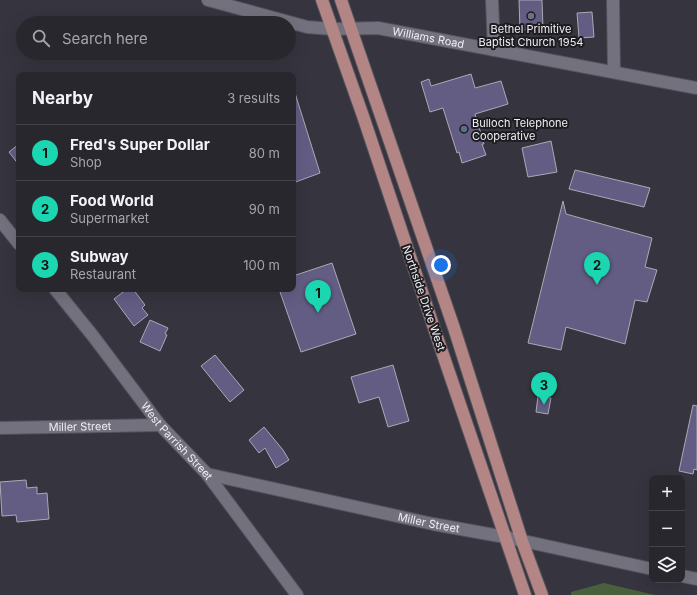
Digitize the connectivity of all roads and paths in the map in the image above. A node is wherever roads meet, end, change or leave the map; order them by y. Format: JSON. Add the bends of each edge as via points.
{"nodes":[{"id":1,"x":208,"y":0,"type":"edge"},
{"id":2,"x":322,"y":0,"type":"edge"},
{"id":3,"x":341,"y":0,"type":"edge"},
{"id":4,"x":492,"y":0,"type":"edge"},
{"id":5,"x":613,"y":0,"type":"edge"},
{"id":6,"x":266,"y":16,"type":"edge"},
{"id":7,"x":296,"y":24,"type":"edge"},
{"id":8,"x":332,"y":29,"type":"junction"},
{"id":9,"x":350,"y":29,"type":"junction"},
{"id":10,"x":494,"y":50,"type":"junction"},
{"id":11,"x":614,"y":72,"type":"junction"},
{"id":12,"x":697,"y":88,"type":"edge"},
{"id":13,"x":0,"y":220,"type":"edge"},
{"id":14,"x":16,"y":240,"type":"edge"},
{"id":15,"x":57,"y":292,"type":"edge"},
{"id":16,"x":160,"y":425,"type":"junction"},
{"id":17,"x":0,"y":428,"type":"edge"},
{"id":18,"x":207,"y":474,"type":"junction"},
{"id":19,"x":505,"y":537,"type":"junction"},
{"id":20,"x":522,"y":540,"type":"junction"},
{"id":21,"x":649,"y":568,"type":"edge"},
{"id":22,"x":685,"y":577,"type":"edge"},
{"id":23,"x":697,"y":579,"type":"edge"},
{"id":24,"x":297,"y":595,"type":"edge"},
{"id":25,"x":526,"y":595,"type":"edge"},
{"id":26,"x":542,"y":595,"type":"edge"}],
"edges":[{"from":1,"to":6,"type":"street","name":"Williams Road"},
{"from":2,"to":8,"type":"main road","name":"Northside Drive West"},
{"from":3,"to":9,"type":"main road","name":"Northside Drive West"},
{"from":4,"to":10,"type":"street"},
{"from":5,"to":11,"type":"street"},
{"from":7,"to":8,"type":"street","name":"Williams Road"},
{"from":8,"to":9,"type":"street","name":"Williams Road"},
{"from":8,"to":19,"type":"main road","name":"Northside Drive West"},
{"from":9,"to":10,"type":"street","name":"Williams Road","via":[[378,28]]},
{"from":9,"to":20,"type":"main road","name":"Northside Drive West","via":[[454,328]]},
{"from":10,"to":11,"type":"street","name":"Williams Road"},
{"from":11,"to":12,"type":"street","name":"Williams Road"},
{"from":13,"to":14,"type":"street"},
{"from":15,"to":16,"type":"street","name":"West Parrish Street"},
{"from":16,"to":17,"type":"street","name":"Miller Street"},
{"from":16,"to":18,"type":"street","name":"West Parrish Street"},
{"from":18,"to":19,"type":"street","name":"Miller Street","via":[[433,524]]},
{"from":18,"to":24,"type":"street","name":"West Parrish Street"},
{"from":19,"to":20,"type":"street","name":"Miller Street"},
{"from":19,"to":25,"type":"main road","name":"Northside Drive West"},
{"from":20,"to":21,"type":"street","name":"Miller Street"},
{"from":20,"to":26,"type":"main road","name":"Northside Drive West"},
{"from":22,"to":23,"type":"street"}]}
